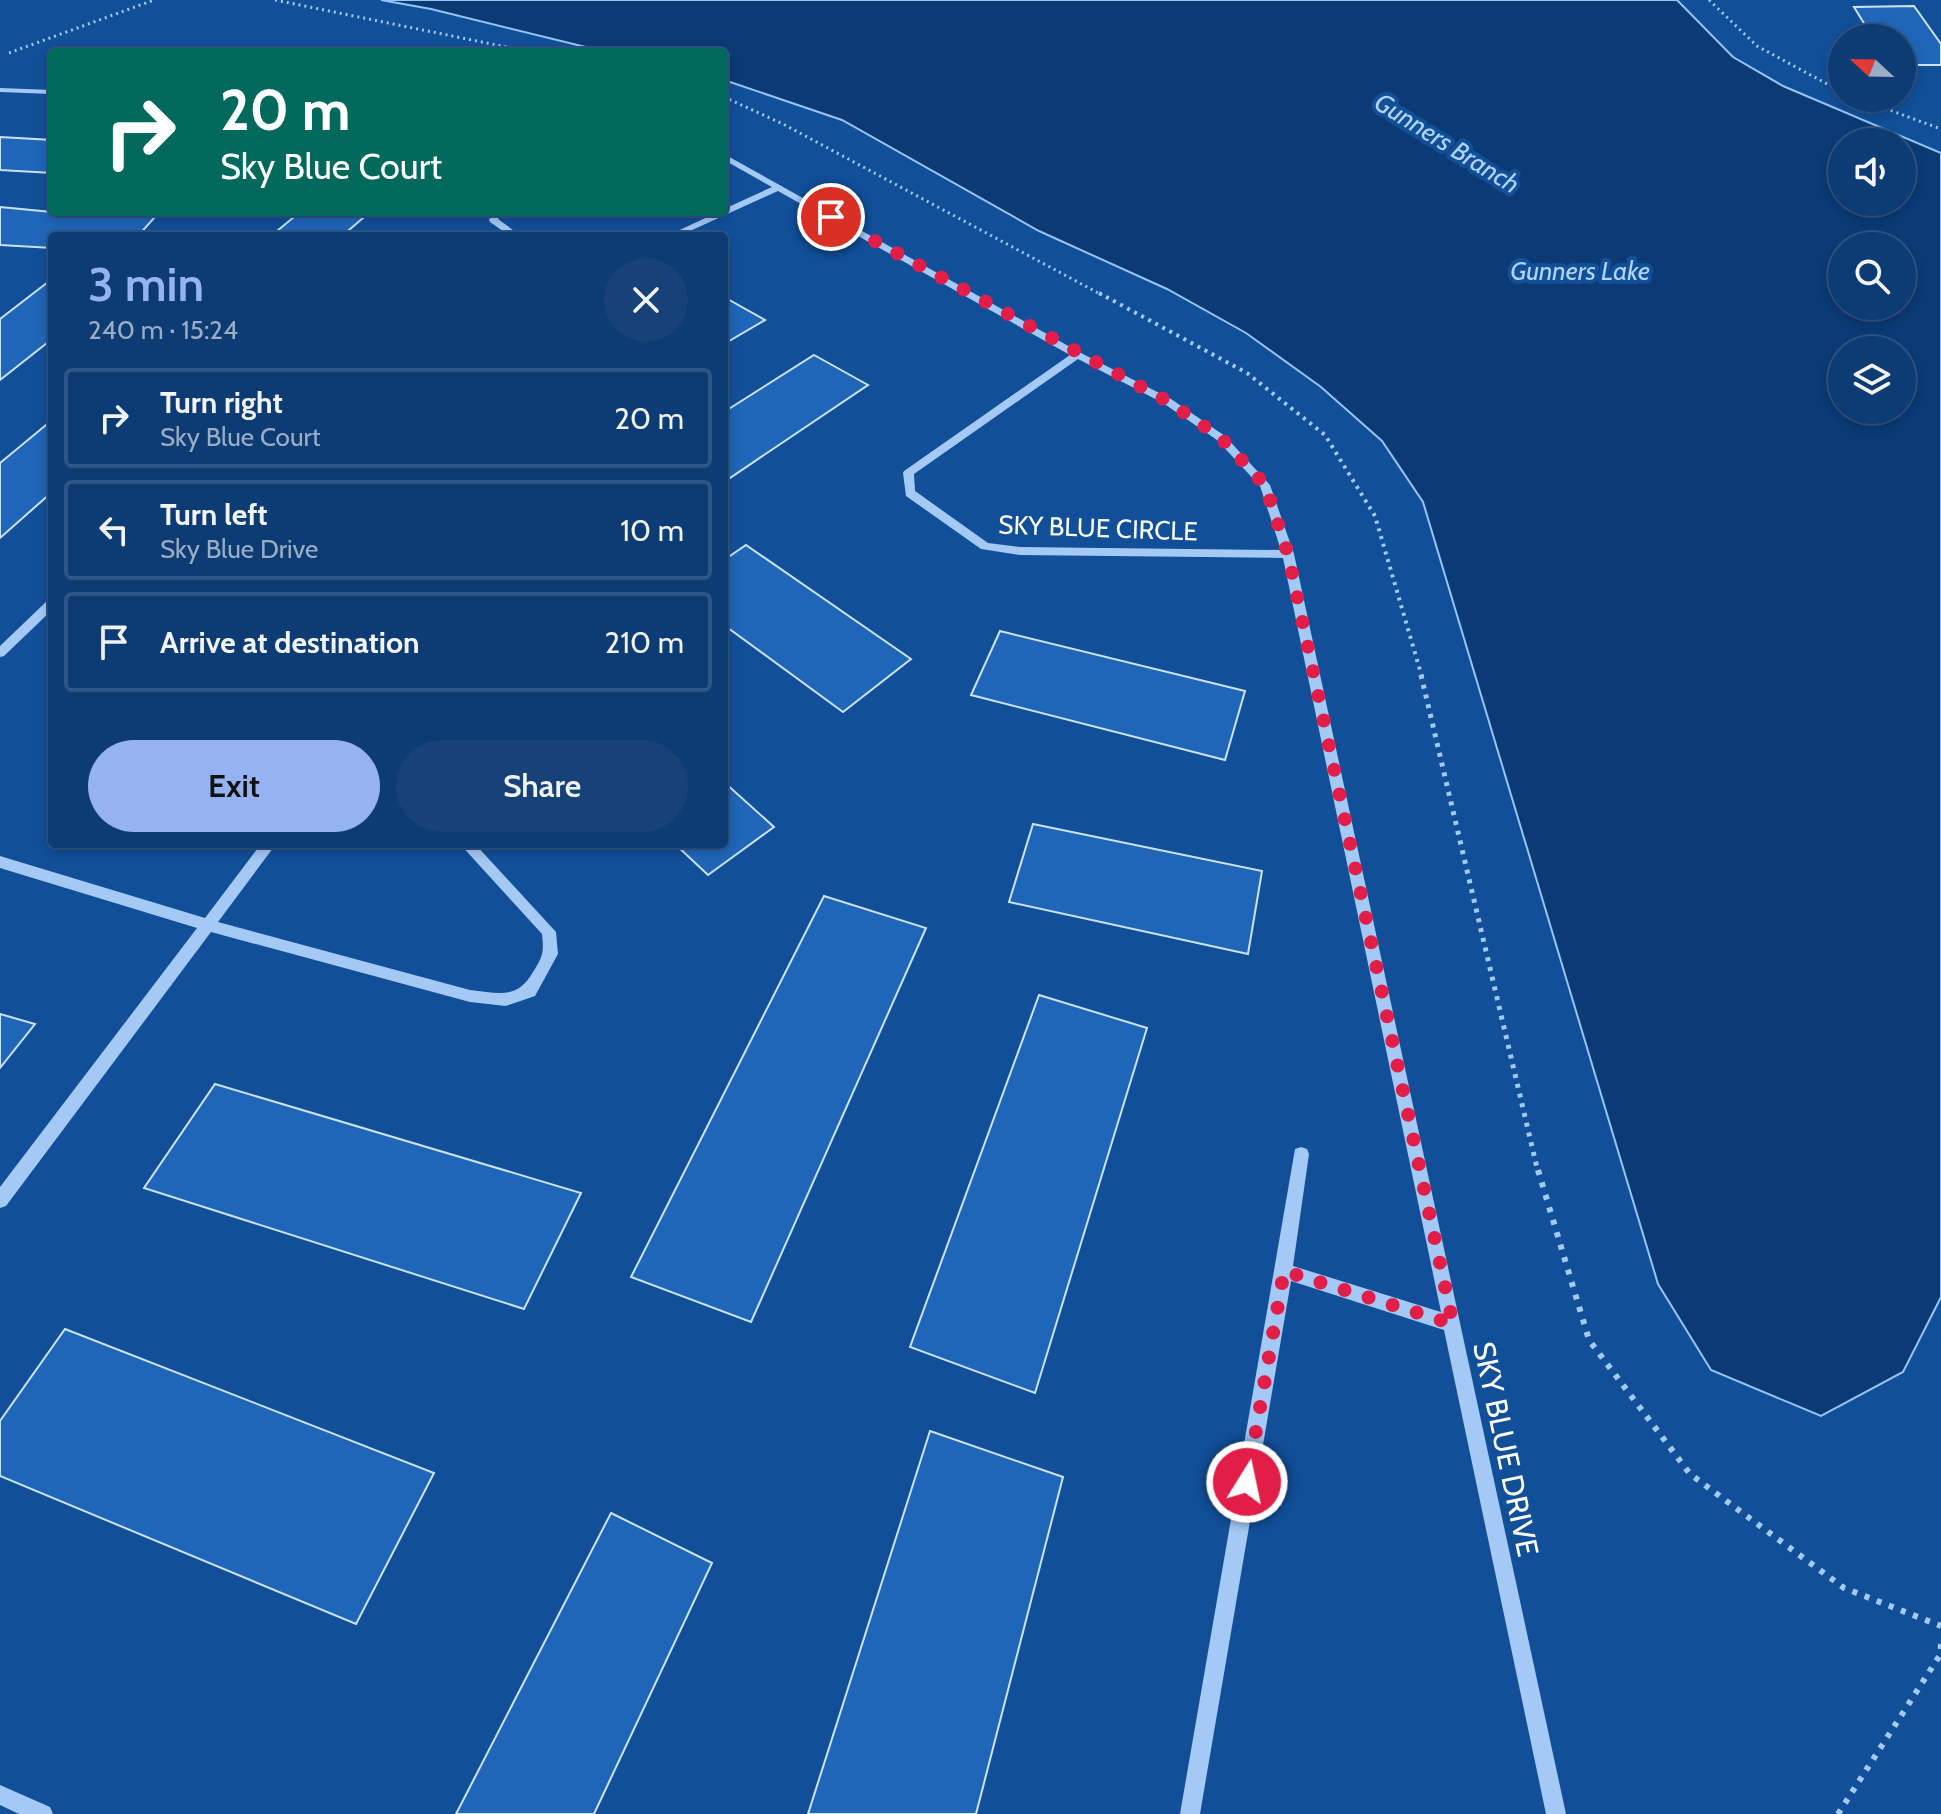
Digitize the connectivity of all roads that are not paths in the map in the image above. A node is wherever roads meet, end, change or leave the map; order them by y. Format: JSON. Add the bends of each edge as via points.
{"nodes":[{"id":1,"x":0,"y":90,"type":"edge"},
{"id":2,"x":48,"y":92,"type":"edge"},
{"id":3,"x":728,"y":159,"type":"edge"},
{"id":4,"x":778,"y":188,"type":"junction"},
{"id":5,"x":728,"y":211,"type":"edge"},
{"id":6,"x":496,"y":216,"type":"edge"},
{"id":7,"x":716,"y":216,"type":"edge"},
{"id":8,"x":510,"y":232,"type":"edge"},
{"id":9,"x":681,"y":232,"type":"edge"},
{"id":10,"x":1077,"y":355,"type":"junction"},
{"id":11,"x":1288,"y":554,"type":"junction"},
{"id":12,"x":48,"y":607,"type":"edge"},
{"id":13,"x":0,"y":653,"type":"edge"},
{"id":14,"x":266,"y":848,"type":"edge"},
{"id":15,"x":471,"y":848,"type":"edge"},
{"id":16,"x":0,"y":862,"type":"edge"},
{"id":17,"x":208,"y":925,"type":"junction"},
{"id":18,"x":1301,"y":1154,"type":"dead end"},
{"id":19,"x":0,"y":1200,"type":"edge"},
{"id":20,"x":1284,"y":1271,"type":"junction"},
{"id":21,"x":1453,"y":1324,"type":"junction"},
{"id":22,"x":0,"y":1795,"type":"edge"},
{"id":23,"x":43,"y":1814,"type":"edge"},
{"id":24,"x":1190,"y":1814,"type":"edge"},
{"id":25,"x":1556,"y":1814,"type":"edge"}],
"edges":[{"from":1,"to":2,"type":"street"},
{"from":3,"to":4,"type":"street","name":"SKY BLUE DRIVE"},
{"from":4,"to":5,"type":"street"},
{"from":4,"to":10,"type":"street","name":"SKY BLUE DRIVE"},
{"from":6,"to":8,"type":"street","via":[[493,220]]},
{"from":7,"to":9,"type":"street"},
{"from":10,"to":11,"type":"street","name":"SKY BLUE DRIVE","via":[[1167,401],[1221,438],[1265,485]]},
{"from":10,"to":11,"type":"street","name":"SKY BLUE CIRCLE","via":[[908,473],[910,493],[985,546],[1020,551]]},
{"from":11,"to":21,"type":"street","name":"SKY BLUE DRIVE"},
{"from":12,"to":13,"type":"street"},
{"from":14,"to":17,"type":"street"},
{"from":15,"to":17,"type":"street","via":[[549,932],[551,954],[530,991],[506,1000],[470,996]]},
{"from":16,"to":17,"type":"street"},
{"from":17,"to":19,"type":"street"},
{"from":18,"to":20,"type":"street"},
{"from":20,"to":21,"type":"street"},
{"from":20,"to":24,"type":"street"},
{"from":21,"to":25,"type":"street","name":"SKY BLUE DRIVE"},
{"from":22,"to":23,"type":"street"}]}
